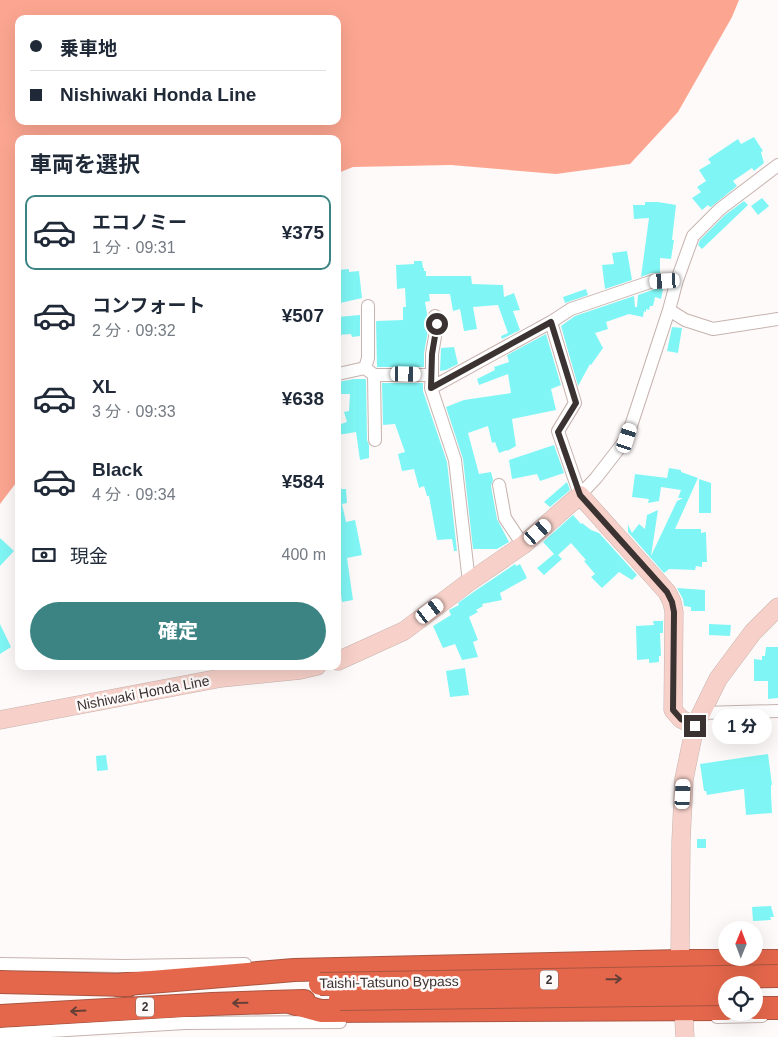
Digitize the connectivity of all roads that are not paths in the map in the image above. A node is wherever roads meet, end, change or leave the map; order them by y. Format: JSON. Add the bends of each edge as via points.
{"nodes":[{"id":1,"x":778,"y":166,"type":"edge"},
{"id":2,"x":677,"y":280,"type":"junction"},
{"id":3,"x":368,"y":306,"type":"dead end"},
{"id":4,"x":669,"y":310,"type":"junction"},
{"id":5,"x":435,"y":316,"type":"dead end"},
{"id":6,"x":778,"y":318,"type":"edge"},
{"id":7,"x":551,"y":322,"type":"junction"},
{"id":8,"x":370,"y":372,"type":"junction"},
{"id":9,"x":341,"y":374,"type":"edge"},
{"id":10,"x":431,"y":381,"type":"junction"},
{"id":11,"x":375,"y":440,"type":"dead end"},
{"id":12,"x":499,"y":485,"type":"dead end"},
{"id":13,"x":580,"y":495,"type":"junction"},
{"id":14,"x":523,"y":545,"type":"junction"},
{"id":15,"x":469,"y":582,"type":"junction"},
{"id":16,"x":778,"y":607,"type":"edge"},
{"id":17,"x":341,"y":660,"type":"edge"},
{"id":18,"x":255,"y":670,"type":"edge"},
{"id":19,"x":221,"y":672,"type":"edge"},
{"id":20,"x":778,"y":711,"type":"edge"},
{"id":21,"x":0,"y":720,"type":"edge"},
{"id":22,"x":698,"y":720,"type":"junction"},
{"id":23,"x":763,"y":953,"type":"edge"},
{"id":24,"x":778,"y":953,"type":"edge"},
{"id":25,"x":718,"y":954,"type":"edge"},
{"id":26,"x":681,"y":958,"type":"junction"},
{"id":27,"x":778,"y":961,"type":"edge"},
{"id":28,"x":0,"y":964,"type":"edge"},
{"id":29,"x":778,"y":976,"type":"edge"},
{"id":30,"x":0,"y":982,"type":"edge"},
{"id":31,"x":321,"y":991,"type":"junction"},
{"id":32,"x":763,"y":993,"type":"edge"},
{"id":33,"x":778,"y":993,"type":"edge"},
{"id":34,"x":718,"y":994,"type":"edge"},
{"id":35,"x":763,"y":1008,"type":"edge"},
{"id":36,"x":778,"y":1008,"type":"edge"},
{"id":37,"x":718,"y":1010,"type":"edge"},
{"id":38,"x":684,"y":1013,"type":"junction"},
{"id":39,"x":778,"y":1015,"type":"edge"},
{"id":40,"x":0,"y":1016,"type":"edge"},
{"id":41,"x":0,"y":1034,"type":"edge"},
{"id":42,"x":685,"y":1037,"type":"edge"}],
"edges":[{"from":1,"to":2,"type":"street","via":[[720,209],[693,236]]},
{"from":2,"to":4,"type":"street"},
{"from":2,"to":7,"type":"street","via":[[653,281],[570,309]]},
{"from":3,"to":8,"type":"street"},
{"from":4,"to":6,"type":"street","via":[[685,320],[713,329]]},
{"from":4,"to":13,"type":"street","via":[[627,438]]},
{"from":5,"to":10,"type":"street"},
{"from":7,"to":10,"type":"street"},
{"from":7,"to":13,"type":"street","via":[[576,403],[558,432]]},
{"from":8,"to":9,"type":"street"},
{"from":8,"to":10,"type":"street"},
{"from":8,"to":11,"type":"street"},
{"from":10,"to":15,"type":"street","via":[[456,460]]},
{"from":12,"to":14,"type":"street","via":[[505,518]]},
{"from":13,"to":14,"type":"main road"},
{"from":13,"to":22,"type":"main road","via":[[670,597],[674,612],[673,710],[681,719]]},
{"from":14,"to":15,"type":"main road"},
{"from":15,"to":17,"type":"main road","via":[[404,631]]},
{"from":16,"to":22,"type":"main road","via":[[753,632],[718,680]]},
{"from":18,"to":19,"type":"main road","name":"Nishiwaki Honda Line"},
{"from":19,"to":21,"type":"main road","name":"Nishiwaki Honda Line"},
{"from":20,"to":22,"type":"street"},
{"from":22,"to":26,"type":"main road","via":[[684,779]]},
{"from":23,"to":24,"type":"street"},
{"from":25,"to":26,"type":"street"},
{"from":26,"to":27,"type":"highway"},
{"from":26,"to":28,"type":"street","via":[[134,966]]},
{"from":26,"to":31,"type":"highway","via":[[516,966]]},
{"from":26,"to":38,"type":"main road"},
{"from":31,"to":29,"type":"highway","name":"Taishi-Tatsuno Bypass","number":"2","one_way":true,"bridge":true},
{"from":30,"to":31,"type":"highway","name":"Taishi-Tatsuno Bypass","number":"2"},
{"from":31,"to":34,"type":"highway","name":"Taishi-Tatsuno Bypass","number":"2","bridge":true},
{"from":31,"to":38,"type":"highway","via":[[518,1010]]},
{"from":31,"to":40,"type":"highway","name":"Taishi-Tatsuno Bypass","number":"2","one_way":true,"via":[[289,1002]]},
{"from":32,"to":33,"type":"highway"},
{"from":35,"to":36,"type":"highway"},
{"from":37,"to":38,"type":"highway"},
{"from":38,"to":39,"type":"street"},
{"from":38,"to":41,"type":"street","via":[[184,1023]]},
{"from":38,"to":42,"type":"main road"}]}
